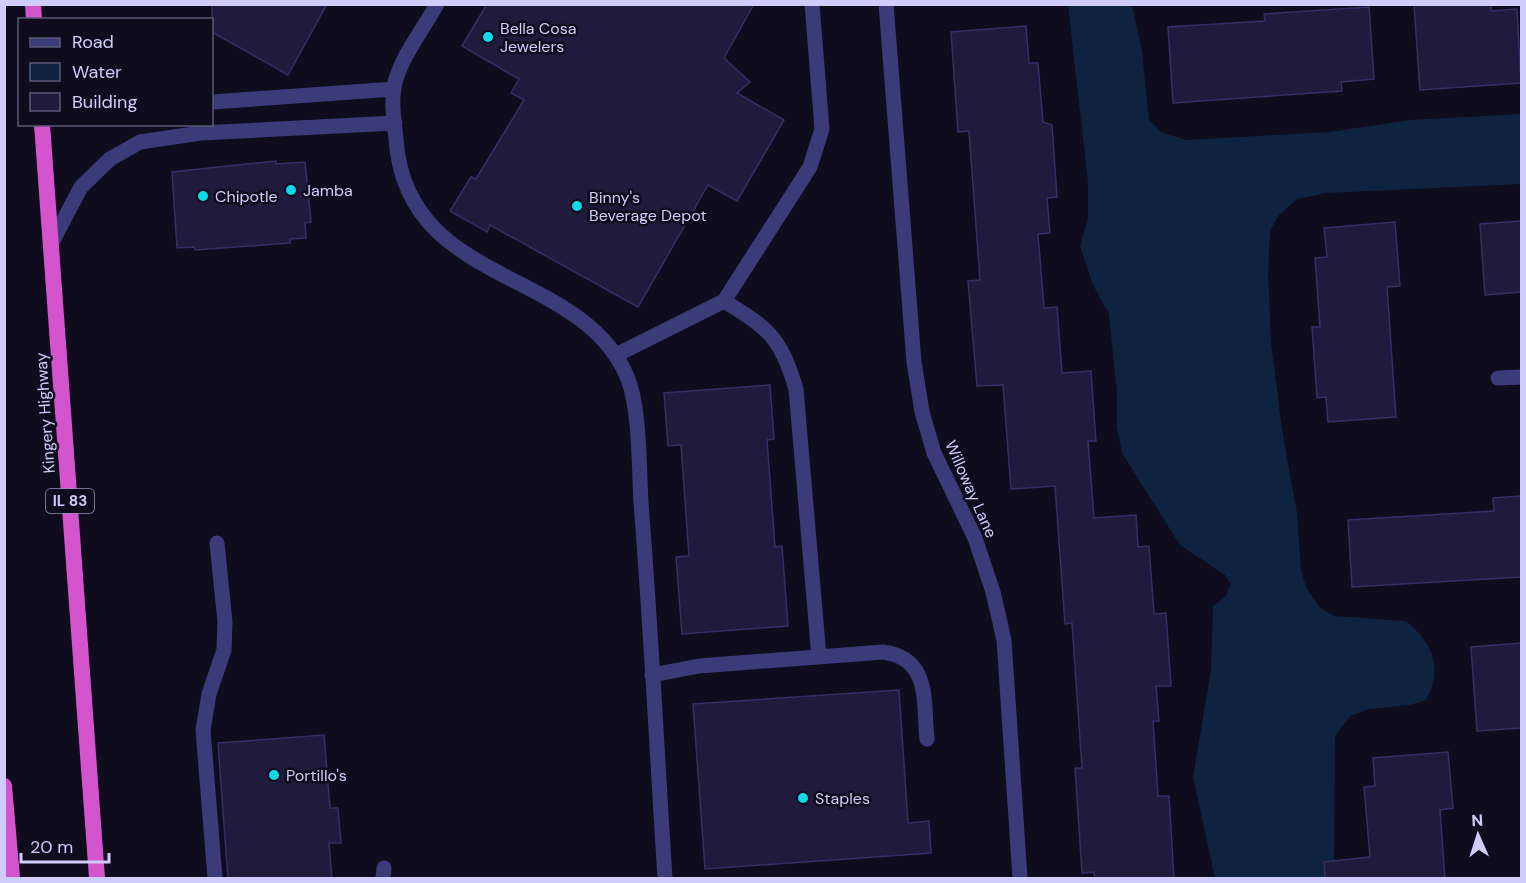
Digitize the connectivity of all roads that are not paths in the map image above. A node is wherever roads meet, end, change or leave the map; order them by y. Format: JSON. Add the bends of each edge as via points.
{"nodes":[{"id":1,"x":812,"y":4,"type":"edge"},
{"id":2,"x":886,"y":4,"type":"edge"},
{"id":3,"x":435,"y":5,"type":"edge"},
{"id":4,"x":394,"y":89,"type":"junction"},
{"id":5,"x":213,"y":102,"type":"edge"},
{"id":6,"x":395,"y":123,"type":"junction"},
{"id":7,"x":42,"y":126,"type":"edge"},
{"id":8,"x":51,"y":244,"type":"junction"},
{"id":9,"x":724,"y":301,"type":"junction"},
{"id":10,"x":616,"y":355,"type":"junction"},
{"id":11,"x":1521,"y":376,"type":"edge"},
{"id":12,"x":1498,"y":378,"type":"dead end"},
{"id":13,"x":217,"y":543,"type":"dead end"},
{"id":14,"x":819,"y":657,"type":"junction"},
{"id":15,"x":652,"y":675,"type":"junction"},
{"id":16,"x":927,"y":740,"type":"dead end"},
{"id":17,"x":4,"y":786,"type":"edge"},
{"id":18,"x":12,"y":879,"type":"edge"},
{"id":19,"x":97,"y":879,"type":"edge"},
{"id":20,"x":215,"y":879,"type":"edge"},
{"id":21,"x":665,"y":879,"type":"edge"},
{"id":22,"x":1020,"y":879,"type":"edge"}],
"edges":[{"from":1,"to":9,"type":"street","via":[[822,129],[810,167]]},
{"from":2,"to":22,"type":"street","name":"Willoway Lane","via":[[914,362],[934,453],[975,538],[1004,640]]},
{"from":3,"to":4,"type":"street"},
{"from":4,"to":5,"type":"street"},
{"from":4,"to":6,"type":"street"},
{"from":6,"to":8,"type":"street","via":[[201,133],[140,142],[110,159],[81,187]]},
{"from":6,"to":10,"type":"street","via":[[399,169],[419,212],[437,233],[496,273],[577,318]]},
{"from":7,"to":8,"type":"highway","name":"Kingery Highway","number":"IL 83"},
{"from":8,"to":19,"type":"highway","name":"Kingery Highway","number":"IL 83"},
{"from":9,"to":10,"type":"street"},
{"from":9,"to":14,"type":"street","via":[[764,327],[778,344],[796,389]]},
{"from":10,"to":15,"type":"street","via":[[629,380],[633,402]]},
{"from":11,"to":12,"type":"street"},
{"from":13,"to":20,"type":"street","via":[[224,650],[208,694],[203,730]]},
{"from":14,"to":15,"type":"street","via":[[699,666]]},
{"from":14,"to":16,"type":"street","via":[[883,652],[899,654],[913,664],[921,677]]},
{"from":15,"to":21,"type":"street"},
{"from":17,"to":18,"type":"highway"}]}
